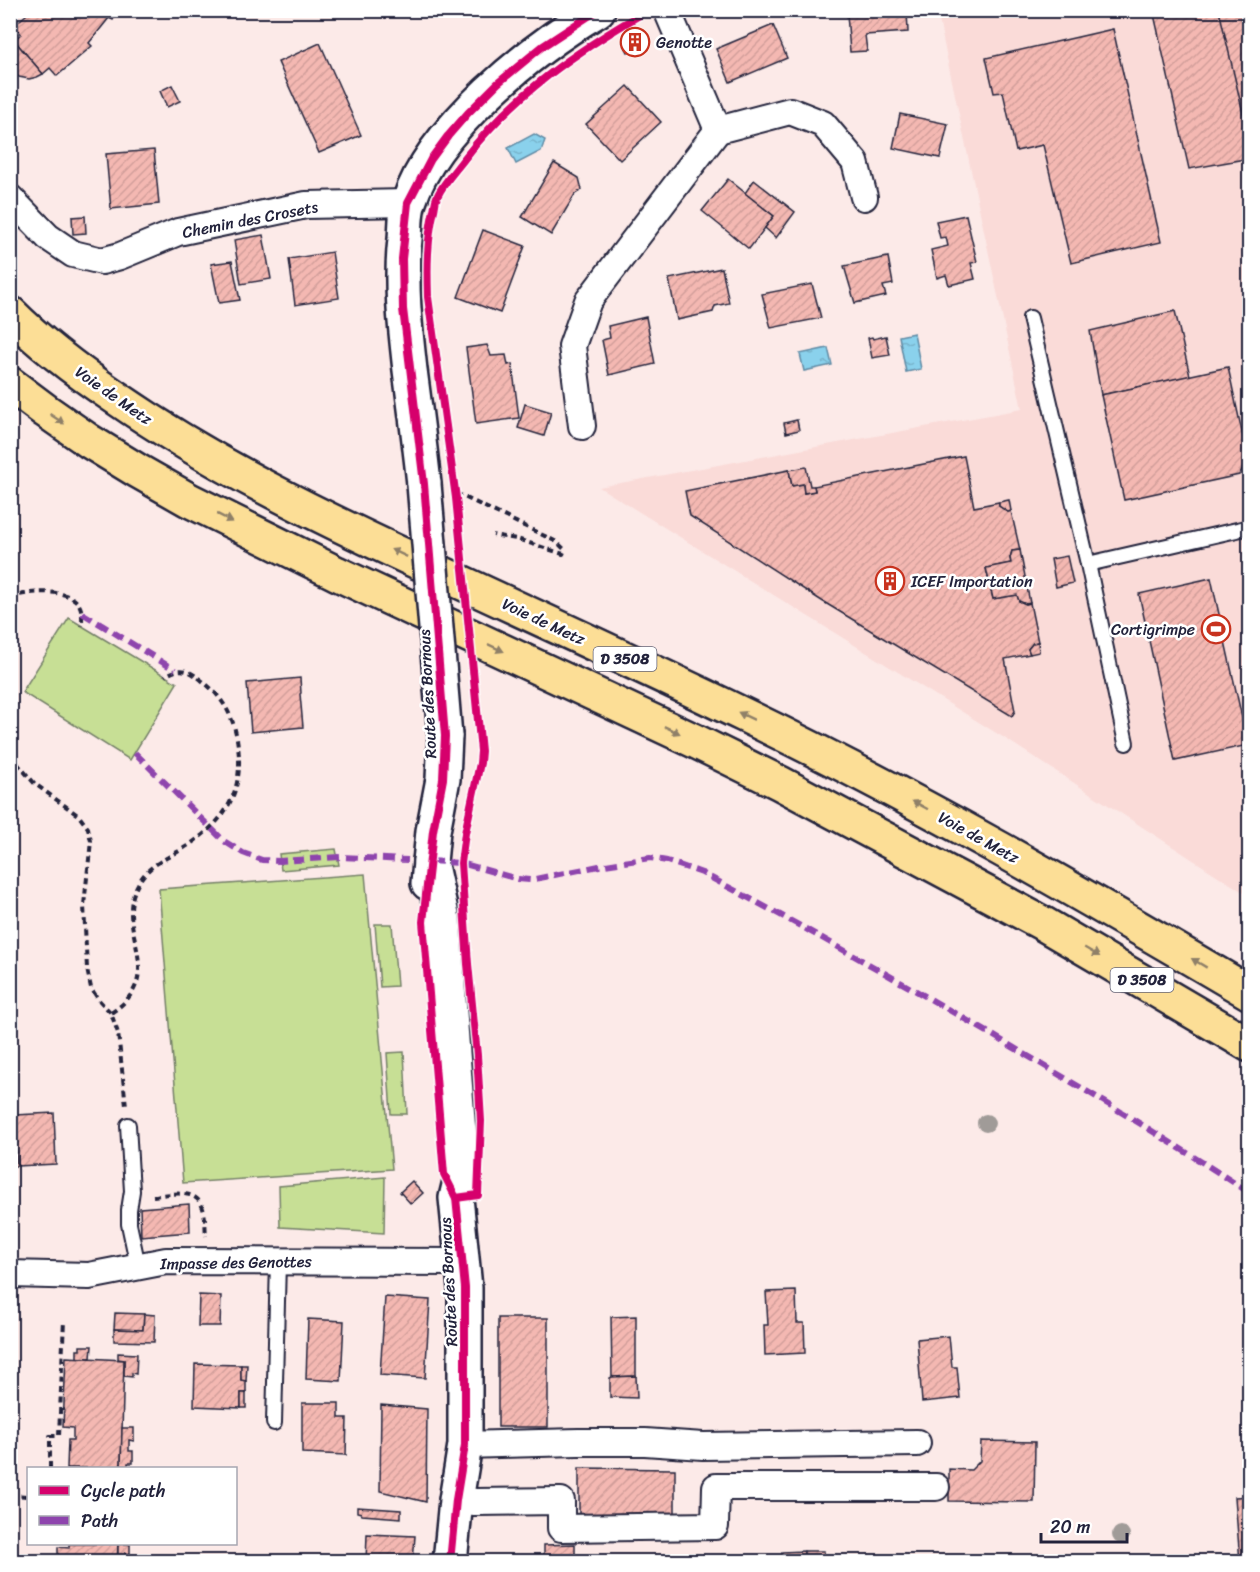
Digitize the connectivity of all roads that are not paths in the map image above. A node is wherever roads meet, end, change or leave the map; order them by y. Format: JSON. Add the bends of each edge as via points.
{"nodes":[{"id":1,"x":598,"y":10,"type":"edge"},
{"id":2,"x":667,"y":10,"type":"edge"},
{"id":3,"x":718,"y":130,"type":"junction"},
{"id":4,"x":864,"y":197,"type":"dead end"},
{"id":5,"x":10,"y":198,"type":"edge"},
{"id":6,"x":408,"y":203,"type":"junction"},
{"id":7,"x":10,"y":312,"type":"edge"},
{"id":8,"x":1030,"y":318,"type":"dead end"},
{"id":9,"x":10,"y":384,"type":"edge"},
{"id":10,"x":582,"y":426,"type":"dead end"},
{"id":11,"x":1250,"y":527,"type":"edge"},
{"id":12,"x":1088,"y":564,"type":"junction"},
{"id":13,"x":1126,"y":743,"type":"dead end"},
{"id":14,"x":1250,"y":993,"type":"edge"},
{"id":15,"x":1247,"y":1044,"type":"edge"},
{"id":16,"x":128,"y":1125,"type":"road end"},
{"id":17,"x":278,"y":1261,"type":"junction"},
{"id":18,"x":462,"y":1262,"type":"junction"},
{"id":19,"x":138,"y":1266,"type":"junction"},
{"id":20,"x":10,"y":1274,"type":"edge"},
{"id":21,"x":274,"y":1424,"type":"dead end"},
{"id":22,"x":917,"y":1443,"type":"dead end"},
{"id":23,"x":465,"y":1445,"type":"junction"},
{"id":24,"x":936,"y":1487,"type":"dead end"},
{"id":25,"x":456,"y":1500,"type":"junction"},
{"id":26,"x":450,"y":1562,"type":"edge"}],
"edges":[{"from":1,"to":6,"type":"street","name":"Route des Bornous","via":[[543,46],[468,113],[431,159]]},
{"from":2,"to":3,"type":"street"},
{"from":3,"to":4,"type":"street","via":[[790,111],[823,124],[855,162]]},
{"from":3,"to":10,"type":"street","via":[[588,301],[572,346]]},
{"from":5,"to":6,"type":"street","name":"Chemin des Crosets","via":[[48,237],[72,254],[102,261],[178,232],[306,205]]},
{"from":6,"to":18,"type":"street","name":"Route des Bornous","bridge":true,"via":[[402,259],[403,309],[439,483],[445,736],[443,779],[430,861],[443,920],[462,1173],[456,1198]]},
{"from":14,"to":7,"type":"highway","name":"Voie de Metz","number":"D 3508","one_way":true,"via":[[993,844],[879,783],[736,711],[336,524],[194,449],[79,372]]},
{"from":8,"to":12,"type":"lane"},
{"from":9,"to":15,"type":"highway","number":"D 3508","one_way":true,"via":[[89,441],[189,500],[780,783],[1042,922]]},
{"from":11,"to":12,"type":"lane"},
{"from":12,"to":13,"type":"lane"},
{"from":16,"to":19,"type":"lane","via":[[132,1191],[129,1224]]},
{"from":17,"to":18,"type":"street","name":"Impasse des Genottes"},
{"from":17,"to":19,"type":"street","name":"Impasse des Genottes","via":[[166,1261]]},
{"from":17,"to":21,"type":"lane"},
{"from":18,"to":23,"type":"street","name":"Route des Bornous"},
{"from":19,"to":20,"type":"street","name":"Impasse des Genottes","via":[[90,1276]]},
{"from":22,"to":23,"type":"street"},
{"from":23,"to":25,"type":"street","name":"Route des Bornous"},
{"from":24,"to":25,"type":"street","via":[[716,1487],[715,1526],[561,1528],[561,1501]]},
{"from":25,"to":26,"type":"street","name":"Route des Bornous"}]}
